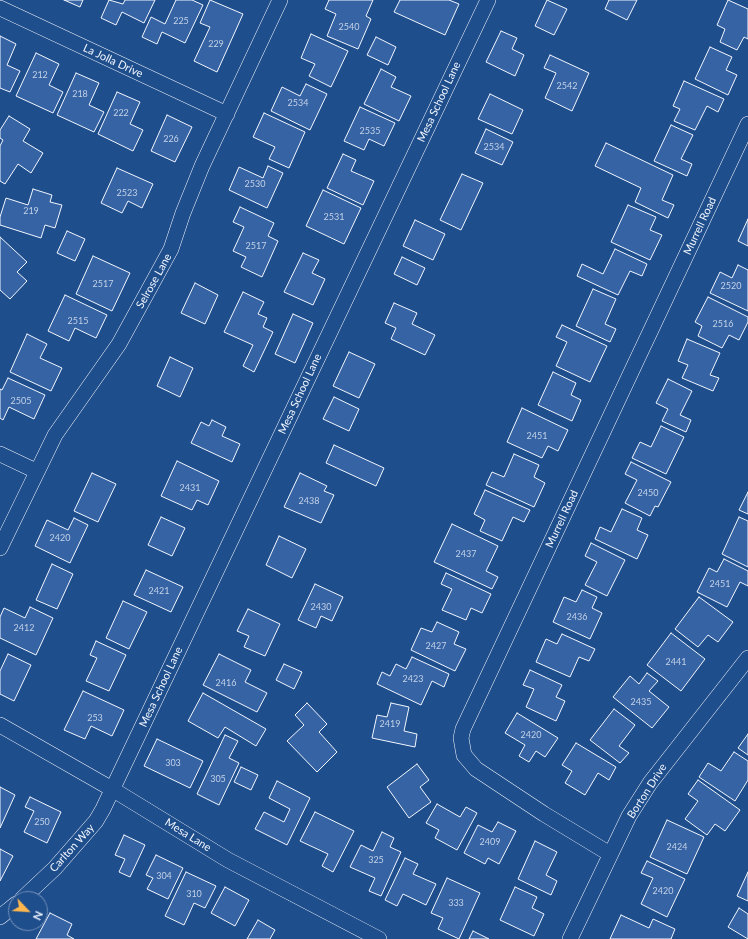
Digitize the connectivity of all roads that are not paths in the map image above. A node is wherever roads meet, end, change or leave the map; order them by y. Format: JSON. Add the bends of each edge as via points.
{"nodes":[{"id":1,"x":280,"y":0,"type":"edge"},
{"id":2,"x":488,"y":0,"type":"edge"},
{"id":3,"x":0,"y":8,"type":"edge"},
{"id":4,"x":226,"y":114,"type":"junction"},
{"id":5,"x":748,"y":124,"type":"edge"},
{"id":6,"x":0,"y":454,"type":"edge"},
{"id":7,"x":36,"y":471,"type":"junction"},
{"id":8,"x":0,"y":548,"type":"edge"},
{"id":9,"x":748,"y":658,"type":"edge"},
{"id":10,"x":0,"y":725,"type":"edge"},
{"id":11,"x":112,"y":789,"type":"junction"},
{"id":12,"x":610,"y":854,"type":"junction"},
{"id":13,"x":31,"y":891,"type":"edge"},
{"id":14,"x":8,"y":910,"type":"edge"},
{"id":15,"x":0,"y":917,"type":"edge"},
{"id":16,"x":380,"y":939,"type":"edge"},
{"id":17,"x":570,"y":939,"type":"edge"}],
"edges":[{"from":1,"to":4,"type":"street","name":"Selrose Lane"},
{"from":2,"to":11,"type":"street","name":"Mesa School Lane"},
{"from":3,"to":4,"type":"street","name":"La Jolla Drive"},
{"from":4,"to":7,"type":"street","name":"Selrose Lane","via":[[182,213],[171,249],[119,344],[55,435]]},
{"from":5,"to":12,"type":"street","name":"Murrell Road","via":[[461,738],[464,755],[476,769]]},
{"from":6,"to":7,"type":"street"},
{"from":7,"to":8,"type":"street","name":"Selrose Lane"},
{"from":9,"to":12,"type":"street","name":"Borton Drive","via":[[650,783],[629,816]]},
{"from":10,"to":11,"type":"street","name":"Mesa Lane"},
{"from":11,"to":13,"type":"street","name":"Carlton Way","via":[[96,821],[55,868]]},
{"from":11,"to":16,"type":"street","name":"Mesa Lane","via":[[228,860]]},
{"from":12,"to":17,"type":"street","name":"Borton Drive"},
{"from":14,"to":15,"type":"street"}]}
